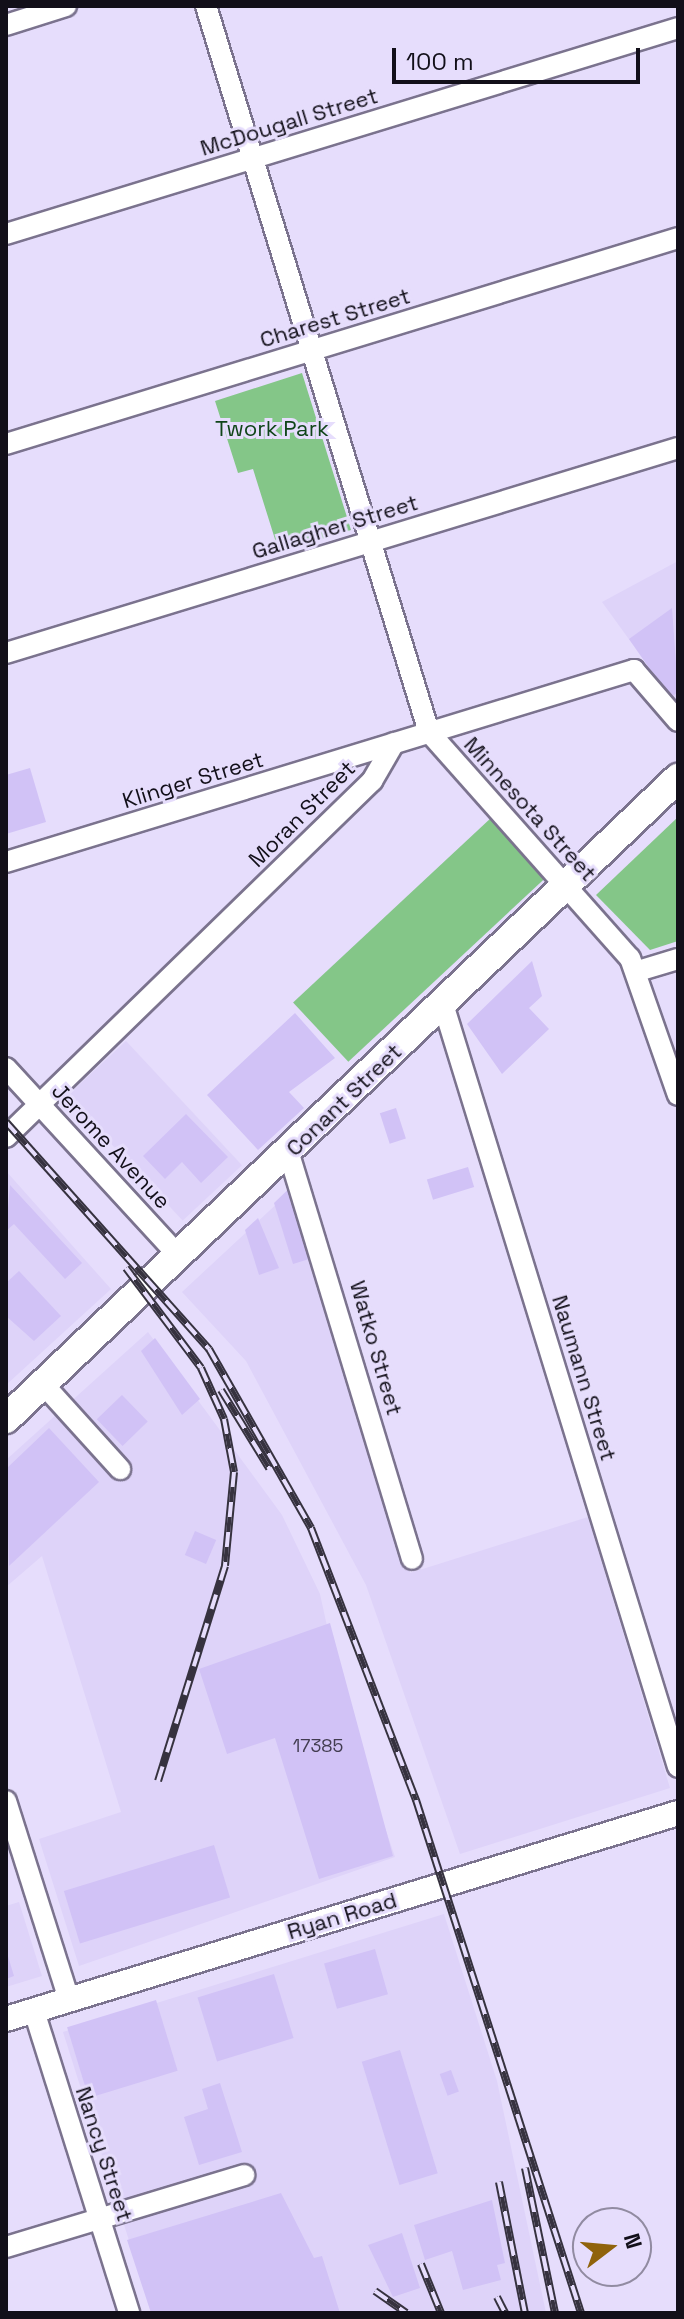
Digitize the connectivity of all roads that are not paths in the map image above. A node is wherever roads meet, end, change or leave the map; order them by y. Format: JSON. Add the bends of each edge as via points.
{"nodes":[{"id":1,"x":66,"y":6,"type":"edge"},
{"id":2,"x":206,"y":6,"type":"edge"},
{"id":3,"x":6,"y":25,"type":"edge"},
{"id":4,"x":678,"y":28,"type":"edge"},
{"id":5,"x":254,"y":158,"type":"junction"},
{"id":6,"x":6,"y":234,"type":"edge"},
{"id":7,"x":678,"y":238,"type":"edge"},
{"id":8,"x":313,"y":350,"type":"junction"},
{"id":9,"x":6,"y":444,"type":"edge"},
{"id":10,"x":678,"y":448,"type":"edge"},
{"id":11,"x":371,"y":541,"type":"junction"},
{"id":12,"x":6,"y":653,"type":"edge"},
{"id":13,"x":678,"y":721,"type":"edge"},
{"id":14,"x":429,"y":732,"type":"junction"},
{"id":15,"x":394,"y":743,"type":"junction"},
{"id":16,"x":678,"y":778,"type":"edge"},
{"id":17,"x":6,"y":862,"type":"edge"},
{"id":18,"x":566,"y":886,"type":"junction"},
{"id":19,"x":678,"y":959,"type":"edge"},
{"id":20,"x":638,"y":971,"type":"junction"},
{"id":21,"x":443,"y":1004,"type":"junction"},
{"id":22,"x":6,"y":1068,"type":"edge"},
{"id":23,"x":678,"y":1095,"type":"edge"},
{"id":24,"x":39,"y":1104,"type":"junction"},
{"id":25,"x":6,"y":1137,"type":"edge"},
{"id":26,"x":289,"y":1154,"type":"junction"},
{"id":27,"x":180,"y":1257,"type":"junction"},
{"id":28,"x":43,"y":1384,"type":"junction"},
{"id":29,"x":6,"y":1419,"type":"edge"},
{"id":30,"x":120,"y":1469,"type":"dead end"},
{"id":31,"x":412,"y":1559,"type":"dead end"},
{"id":32,"x":678,"y":1767,"type":"edge"},
{"id":33,"x":6,"y":1801,"type":"edge"},
{"id":34,"x":678,"y":1813,"type":"edge"},
{"id":35,"x":69,"y":2000,"type":"junction"},
{"id":36,"x":34,"y":2011,"type":"junction"},
{"id":37,"x":6,"y":2019,"type":"edge"},
{"id":38,"x":244,"y":2175,"type":"dead end"},
{"id":39,"x":99,"y":2218,"type":"junction"},
{"id":40,"x":6,"y":2247,"type":"edge"},
{"id":41,"x":129,"y":2313,"type":"edge"}],
"edges":[{"from":1,"to":3,"type":"street"},
{"from":2,"to":5,"type":"street","name":"Minnesota Street"},
{"from":4,"to":5,"type":"street","name":"McDougall Street"},
{"from":5,"to":6,"type":"street","name":"McDougall Street"},
{"from":5,"to":8,"type":"street","name":"Minnesota Street"},
{"from":7,"to":8,"type":"street","name":"Charest Street"},
{"from":8,"to":9,"type":"street","name":"Charest Street"},
{"from":8,"to":11,"type":"street","name":"Minnesota Street"},
{"from":10,"to":11,"type":"street","name":"Gallagher Street"},
{"from":11,"to":12,"type":"street","name":"Gallagher Street"},
{"from":11,"to":14,"type":"street","name":"Minnesota Street"},
{"from":13,"to":14,"type":"street","via":[[634,670]]},
{"from":14,"to":15,"type":"street"},
{"from":14,"to":18,"type":"street","name":"Minnesota Street"},
{"from":15,"to":17,"type":"street","name":"Klinger Street"},
{"from":15,"to":24,"type":"street","name":"Moran Street","via":[[372,781]]},
{"from":16,"to":18,"type":"main road","name":"Conant Street"},
{"from":18,"to":20,"type":"street","name":"Minnesota Street"},
{"from":18,"to":21,"type":"main road","name":"Conant Street"},
{"from":19,"to":20,"type":"street"},
{"from":20,"to":23,"type":"street","name":"Minnesota Street"},
{"from":21,"to":26,"type":"main road","name":"Conant Street"},
{"from":21,"to":32,"type":"street","name":"Naumann Street"},
{"from":22,"to":24,"type":"street","name":"Jerome Avenue"},
{"from":24,"to":25,"type":"street","name":"Moran Street"},
{"from":24,"to":27,"type":"street","name":"Jerome Avenue"},
{"from":26,"to":27,"type":"main road","name":"Conant Street"},
{"from":26,"to":31,"type":"street","name":"Watko Street"},
{"from":27,"to":28,"type":"main road","name":"Conant Street"},
{"from":28,"to":29,"type":"main road","name":"Conant Street"},
{"from":28,"to":30,"type":"street"},
{"from":33,"to":35,"type":"street"},
{"from":34,"to":35,"type":"street","name":"Ryan Road"},
{"from":35,"to":36,"type":"street","name":"Ryan Road"},
{"from":36,"to":37,"type":"street","name":"Ryan Road"},
{"from":36,"to":39,"type":"street","name":"Nancy Street"},
{"from":38,"to":39,"type":"street"},
{"from":39,"to":40,"type":"street"},
{"from":39,"to":41,"type":"street","name":"Nancy Street"}]}
